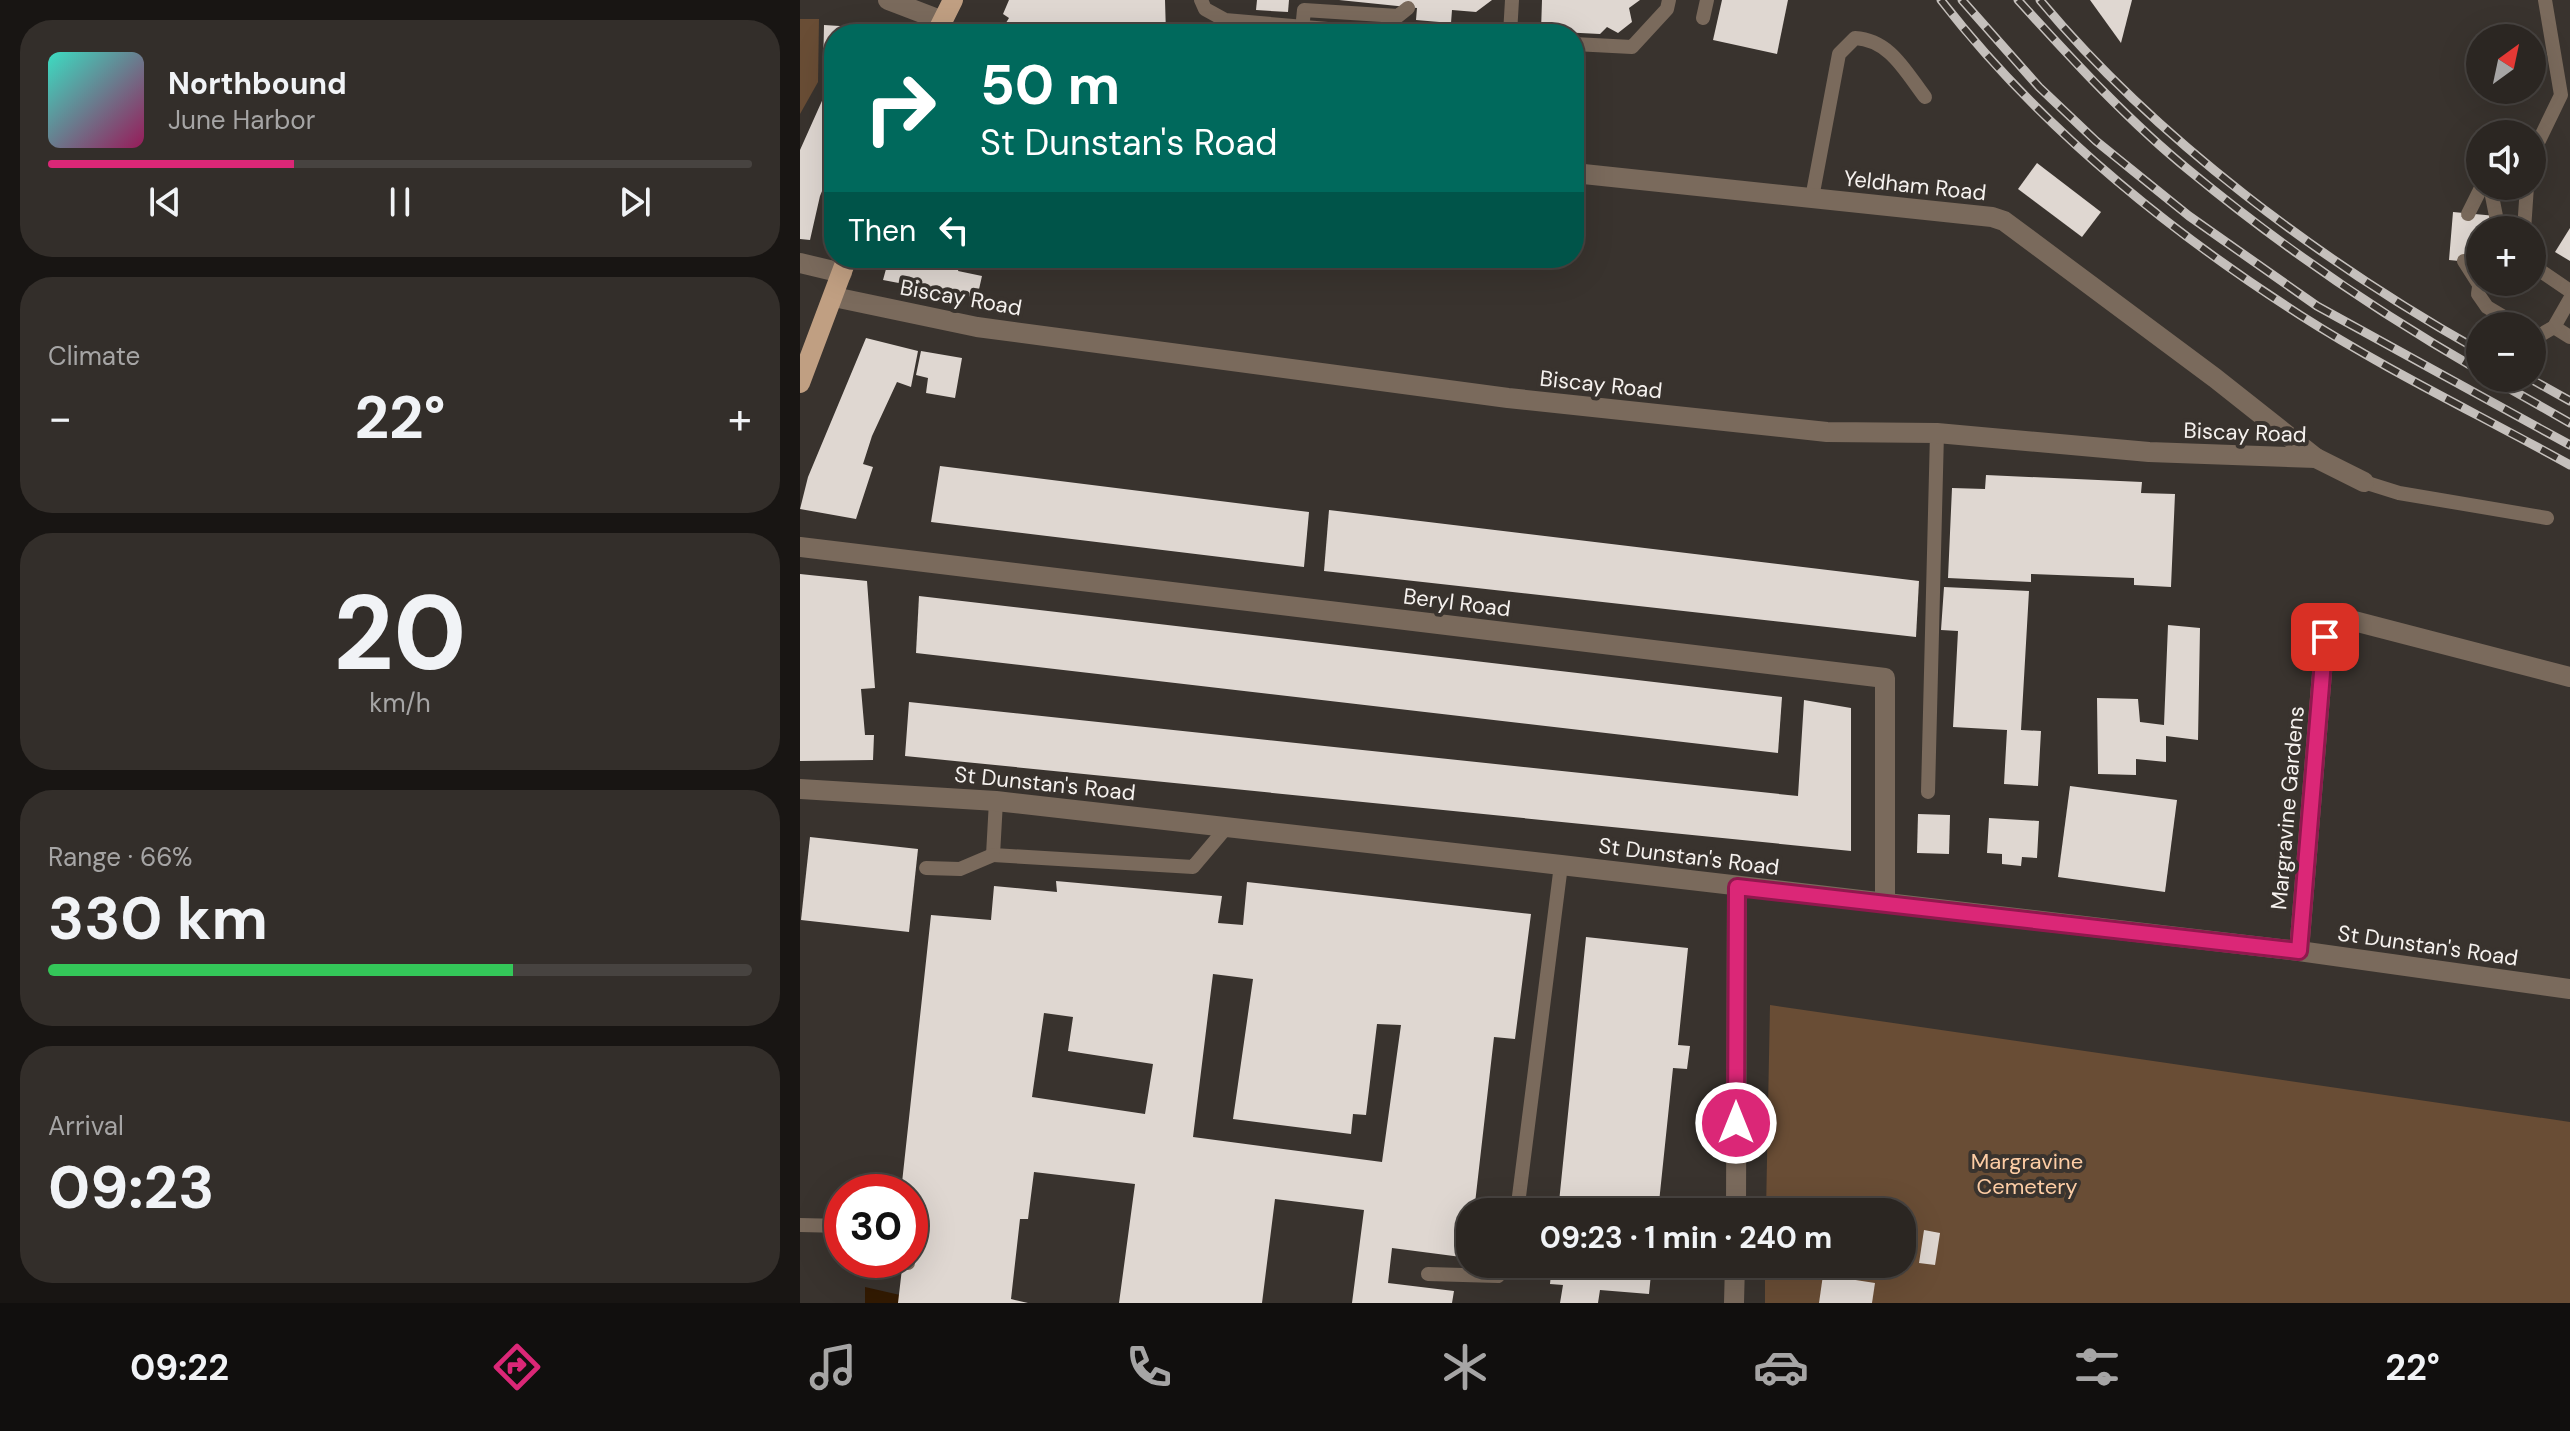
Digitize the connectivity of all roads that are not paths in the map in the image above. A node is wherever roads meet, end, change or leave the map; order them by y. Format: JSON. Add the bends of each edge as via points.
{"nodes":[{"id":1,"x":888,"y":0,"type":"edge"},
{"id":2,"x":953,"y":0,"type":"edge"},
{"id":3,"x":1201,"y":0,"type":"edge"},
{"id":4,"x":1512,"y":0,"type":"edge"},
{"id":5,"x":1669,"y":0,"type":"edge"},
{"id":6,"x":1707,"y":0,"type":"edge"},
{"id":7,"x":2545,"y":0,"type":"edge"},
{"id":8,"x":1408,"y":8,"type":"dead end"},
{"id":9,"x":1703,"y":18,"type":"dead end"},
{"id":10,"x":934,"y":24,"type":"edge"},
{"id":11,"x":941,"y":24,"type":"edge"},
{"id":12,"x":1256,"y":24,"type":"edge"},
{"id":13,"x":1303,"y":24,"type":"edge"},
{"id":14,"x":1511,"y":24,"type":"edge"},
{"id":15,"x":1584,"y":45,"type":"edge"},
{"id":16,"x":1925,"y":97,"type":"dead end"},
{"id":17,"x":2566,"y":98,"type":"edge"},
{"id":18,"x":2546,"y":132,"type":"edge"},
{"id":19,"x":1584,"y":174,"type":"edge"},
{"id":20,"x":1812,"y":198,"type":"junction"},
{"id":21,"x":2475,"y":200,"type":"edge"},
{"id":22,"x":2493,"y":200,"type":"edge"},
{"id":23,"x":2468,"y":214,"type":"dead end"},
{"id":24,"x":2496,"y":216,"type":"dead end"},
{"id":25,"x":2464,"y":261,"type":"dead end"},
{"id":26,"x":800,"y":263,"type":"edge"},
{"id":27,"x":824,"y":264,"type":"edge"},
{"id":28,"x":2466,"y":264,"type":"edge"},
{"id":29,"x":844,"y":268,"type":"edge"},
{"id":30,"x":2546,"y":275,"type":"edge"},
{"id":31,"x":2570,"y":291,"type":"edge"},
{"id":32,"x":2479,"y":296,"type":"edge"},
{"id":33,"x":834,"y":297,"type":"junction"},
{"id":34,"x":2570,"y":299,"type":"edge"},
{"id":35,"x":2495,"y":312,"type":"edge"},
{"id":36,"x":2554,"y":327,"type":"junction"},
{"id":37,"x":2546,"y":332,"type":"edge"},
{"id":38,"x":2570,"y":337,"type":"edge"},
{"id":39,"x":800,"y":383,"type":"edge"},
{"id":40,"x":1937,"y":433,"type":"junction"},
{"id":41,"x":2316,"y":458,"type":"junction"},
{"id":42,"x":2364,"y":482,"type":"joint"},
{"id":43,"x":2547,"y":518,"type":"dead end"},
{"id":44,"x":800,"y":547,"type":"edge"},
{"id":45,"x":2570,"y":677,"type":"edge"},
{"id":46,"x":800,"y":789,"type":"edge"},
{"id":47,"x":1928,"y":792,"type":"dead end"},
{"id":48,"x":996,"y":801,"type":"junction"},
{"id":49,"x":1226,"y":828,"type":"junction"},
{"id":50,"x":993,"y":855,"type":"junction"},
{"id":51,"x":1561,"y":865,"type":"junction"},
{"id":52,"x":926,"y":868,"type":"dead end"},
{"id":53,"x":1737,"y":887,"type":"junction"},
{"id":54,"x":1885,"y":903,"type":"junction"},
{"id":55,"x":2299,"y":951,"type":"junction"},
{"id":56,"x":2570,"y":989,"type":"edge"},
{"id":57,"x":1519,"y":1198,"type":"edge"},
{"id":58,"x":1736,"y":1198,"type":"edge"},
{"id":59,"x":800,"y":1225,"type":"edge"},
{"id":60,"x":824,"y":1226,"type":"edge"},
{"id":61,"x":1428,"y":1274,"type":"dead end"},
{"id":62,"x":1456,"y":1275,"type":"edge"},
{"id":63,"x":1735,"y":1278,"type":"edge"},
{"id":64,"x":1734,"y":1303,"type":"edge"}],
"edges":[{"from":1,"to":10,"type":"street"},
{"from":2,"to":11,"type":"main road"},
{"from":3,"to":12,"type":"lane","via":[[1205,9],[1225,20]]},
{"from":4,"to":14,"type":"lane"},
{"from":5,"to":15,"type":"lane","via":[[1632,47]]},
{"from":6,"to":9,"type":"lane"},
{"from":7,"to":17,"type":"lane"},
{"from":8,"to":13,"type":"lane","via":[[1398,16],[1304,10]]},
{"from":16,"to":20,"type":"lane","via":[[1890,50],[1873,39],[1855,38],[1839,54]]},
{"from":17,"to":18,"type":"lane"},
{"from":19,"to":20,"type":"street","name":"Yeldham Road"},
{"from":20,"to":41,"type":"street","name":"Yeldham Road","via":[[2004,221]]},
{"from":21,"to":23,"type":"lane"},
{"from":22,"to":24,"type":"lane"},
{"from":25,"to":28,"type":"lane"},
{"from":26,"to":27,"type":"street"},
{"from":29,"to":33,"type":"main road"},
{"from":30,"to":31,"type":"lane"},
{"from":32,"to":35,"type":"lane"},
{"from":33,"to":39,"type":"main road"},
{"from":33,"to":40,"type":"street","name":"Biscay Road","via":[[977,327],[1508,398],[1827,432]]},
{"from":34,"to":36,"type":"lane"},
{"from":36,"to":37,"type":"lane"},
{"from":36,"to":38,"type":"lane"},
{"from":40,"to":41,"type":"street","name":"Biscay Road","via":[[2149,452]]},
{"from":40,"to":47,"type":"lane"},
{"from":41,"to":42,"type":"street","name":"Biscay Road"},
{"from":42,"to":43,"type":"lane","via":[[2399,493]]},
{"from":44,"to":54,"type":"street","name":"Beryl Road","via":[[1885,678]]},
{"from":45,"to":55,"type":"street","name":"Margravine Gardens","via":[[2354,621],[2325,637]]},
{"from":46,"to":48,"type":"street","name":"St Dunstan's Road"},
{"from":48,"to":49,"type":"street","name":"St Dunstan's Road"},
{"from":48,"to":50,"type":"lane"},
{"from":49,"to":50,"type":"lane","via":[[1193,867]]},
{"from":49,"to":51,"type":"street","name":"St Dunstan's Road"},
{"from":50,"to":52,"type":"lane","via":[[960,869]]},
{"from":51,"to":53,"type":"street","name":"St Dunstan's Road"},
{"from":51,"to":57,"type":"lane"},
{"from":53,"to":54,"type":"street","name":"St Dunstan's Road"},
{"from":53,"to":58,"type":"street"},
{"from":54,"to":55,"type":"street","name":"St Dunstan's Road"},
{"from":55,"to":56,"type":"street","name":"St Dunstan's Road"},
{"from":59,"to":60,"type":"lane"},
{"from":61,"to":62,"type":"lane"},
{"from":63,"to":64,"type":"street"}]}
